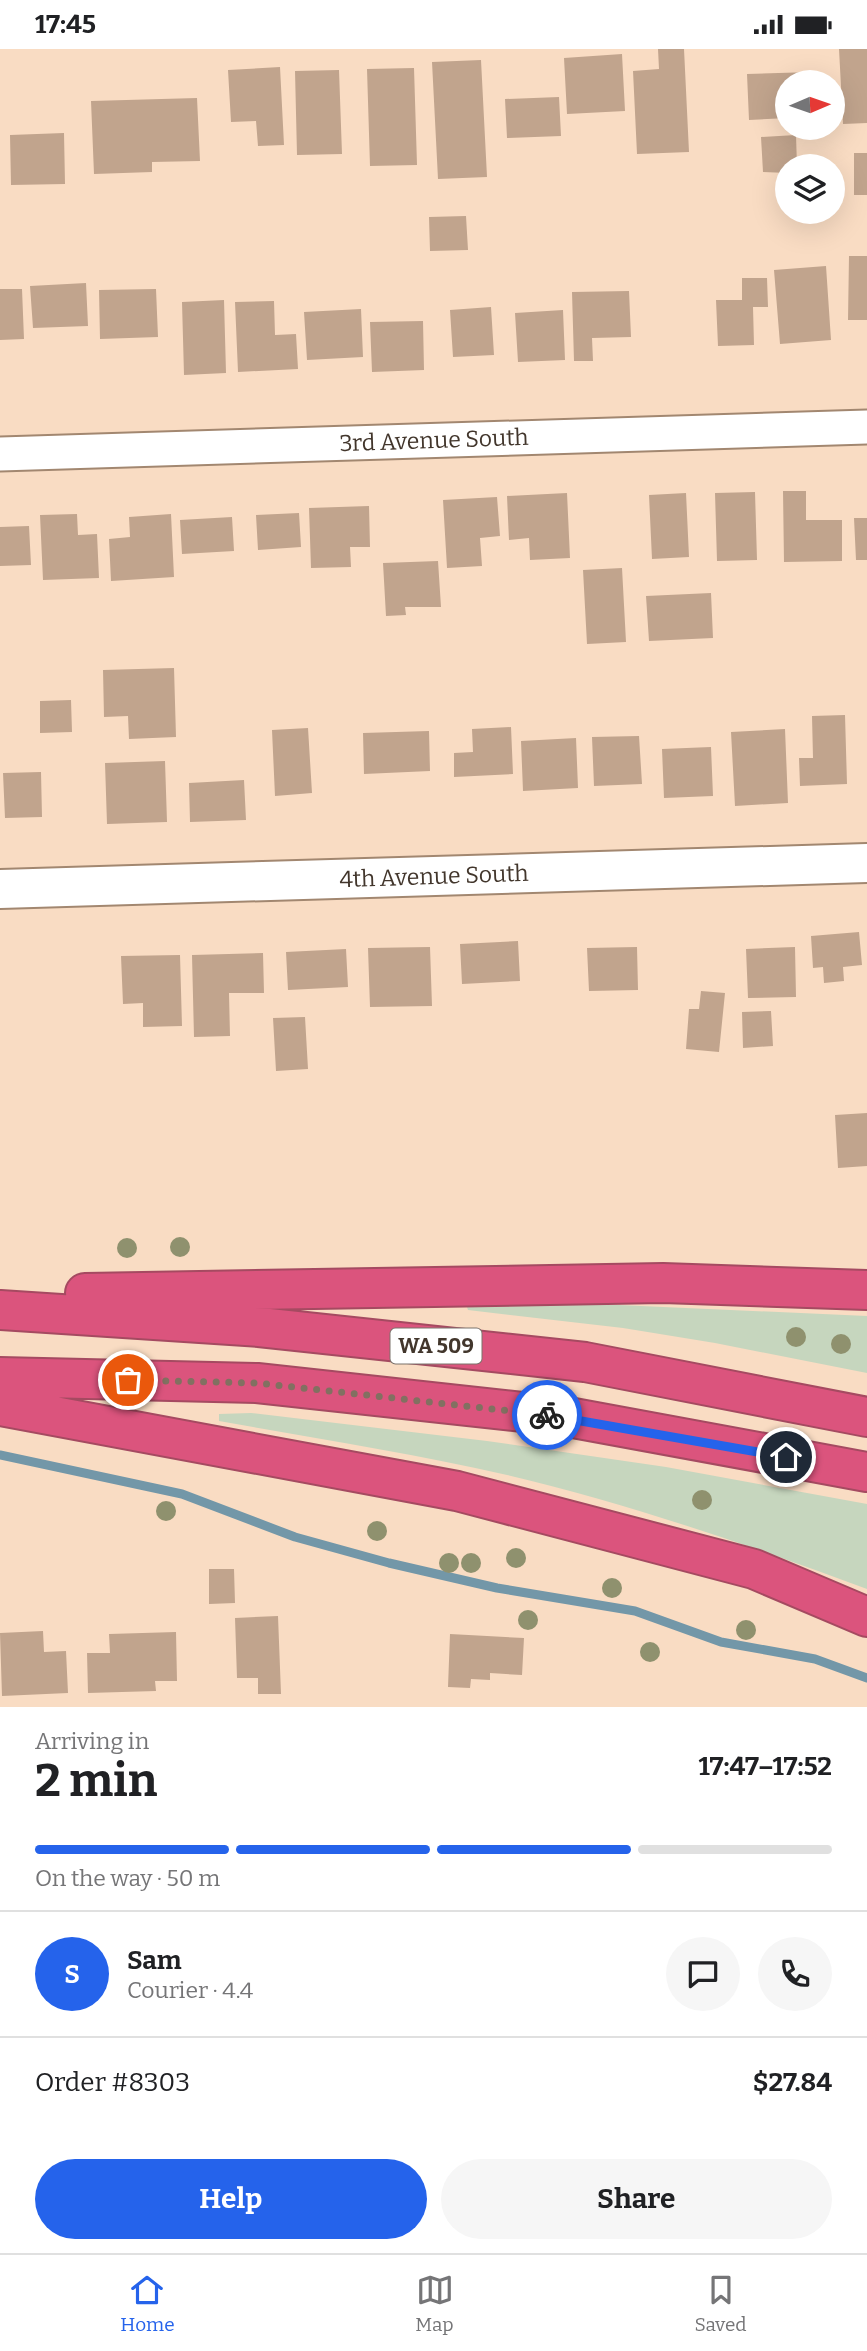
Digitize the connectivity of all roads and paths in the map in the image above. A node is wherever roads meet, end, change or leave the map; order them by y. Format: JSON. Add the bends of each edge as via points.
{"nodes":[{"id":1,"x":867,"y":427,"type":"edge"},
{"id":2,"x":0,"y":454,"type":"edge"},
{"id":3,"x":867,"y":863,"type":"edge"},
{"id":4,"x":0,"y":890,"type":"edge"},
{"id":5,"x":867,"y":1290,"type":"edge"},
{"id":6,"x":0,"y":1294,"type":"edge"},
{"id":7,"x":0,"y":1310,"type":"edge"},
{"id":8,"x":0,"y":1377,"type":"edge"},
{"id":9,"x":0,"y":1406,"type":"edge"},
{"id":10,"x":867,"y":1417,"type":"edge"},
{"id":11,"x":867,"y":1472,"type":"edge"},
{"id":12,"x":867,"y":1617,"type":"edge"}],
"edges":[{"from":1,"to":2,"type":"street","name":"3rd Avenue South"},
{"from":3,"to":4,"type":"street","name":"4th Avenue South"},
{"from":5,"to":6,"type":"highway","via":[[663,1283]]},
{"from":7,"to":10,"type":"highway","number":"WA 509","via":[[260,1327],[585,1362]]},
{"from":8,"to":11,"type":"highway","via":[[257,1383],[568,1417]]},
{"from":9,"to":12,"type":"highway","via":[[457,1491],[754,1569]]}]}
